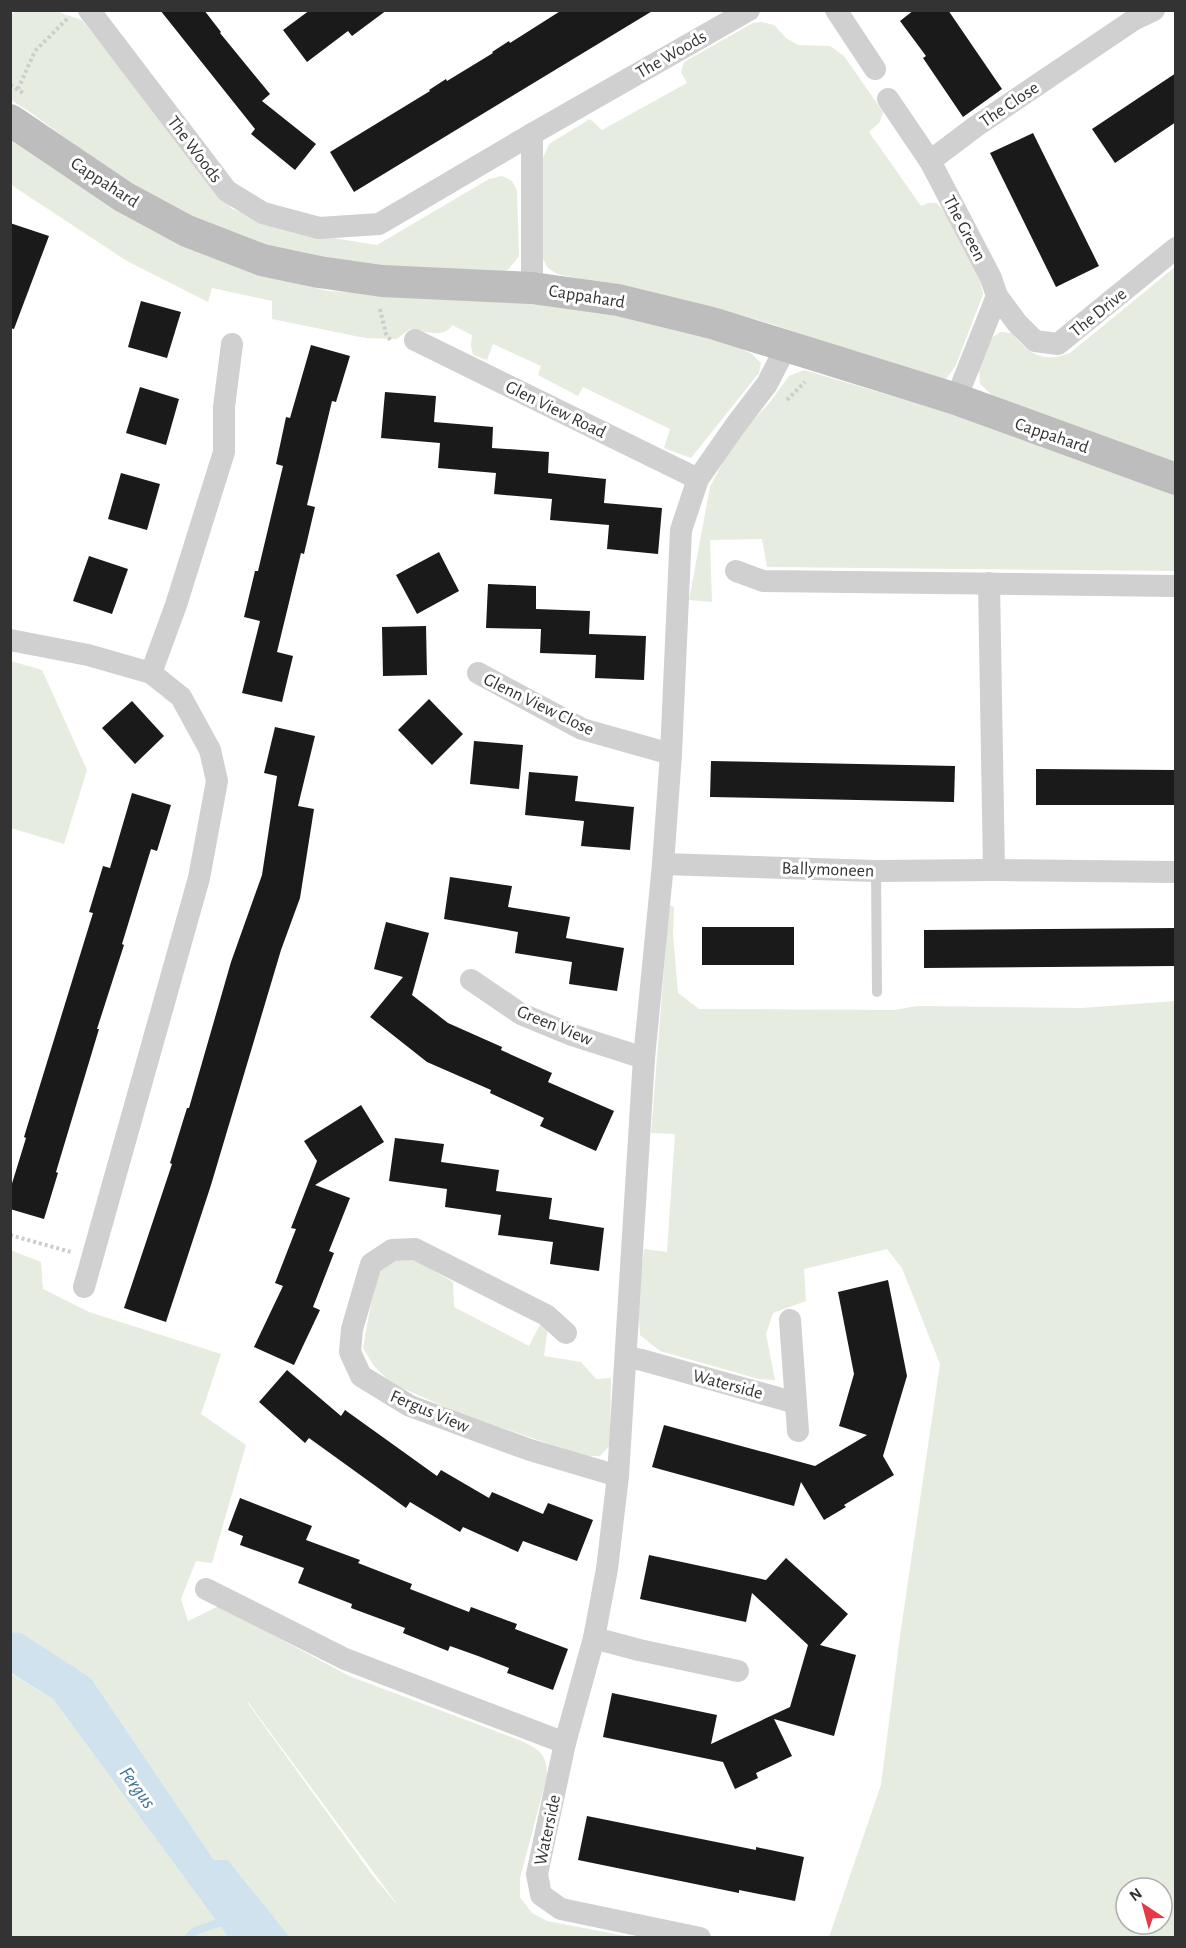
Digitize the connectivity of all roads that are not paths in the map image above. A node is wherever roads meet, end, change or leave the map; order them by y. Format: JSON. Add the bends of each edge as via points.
{"nodes":[{"id":1,"x":749,"y":10,"type":"edge"},
{"id":2,"x":836,"y":10,"type":"edge"},
{"id":3,"x":1155,"y":10,"type":"edge"},
{"id":4,"x":80,"y":13,"type":"edge"},
{"id":5,"x":875,"y":69,"type":"dead end"},
{"id":6,"x":888,"y":99,"type":"dead end"},
{"id":7,"x":10,"y":120,"type":"edge"},
{"id":8,"x":532,"y":134,"type":"junction"},
{"id":9,"x":930,"y":161,"type":"junction"},
{"id":10,"x":1176,"y":249,"type":"edge"},
{"id":11,"x":532,"y":288,"type":"junction"},
{"id":12,"x":997,"y":296,"type":"junction"},
{"id":13,"x":415,"y":340,"type":"dead end"},
{"id":14,"x":232,"y":344,"type":"dead end"},
{"id":15,"x":786,"y":347,"type":"junction"},
{"id":16,"x":956,"y":399,"type":"junction"},
{"id":17,"x":698,"y":479,"type":"junction"},
{"id":18,"x":1176,"y":479,"type":"edge"},
{"id":19,"x":736,"y":571,"type":"dead end"},
{"id":20,"x":989,"y":583,"type":"junction"},
{"id":21,"x":1176,"y":586,"type":"edge"},
{"id":22,"x":10,"y":640,"type":"edge"},
{"id":23,"x":477,"y":673,"type":"dead end"},
{"id":24,"x":151,"y":674,"type":"junction"},
{"id":25,"x":671,"y":754,"type":"junction"},
{"id":26,"x":663,"y":864,"type":"junction"},
{"id":27,"x":994,"y":870,"type":"junction"},
{"id":28,"x":876,"y":871,"type":"junction"},
{"id":29,"x":1176,"y":872,"type":"edge"},
{"id":30,"x":471,"y":980,"type":"dead end"},
{"id":31,"x":877,"y":992,"type":"dead end"},
{"id":32,"x":644,"y":1058,"type":"junction"},
{"id":33,"x":84,"y":1287,"type":"dead end"},
{"id":34,"x":790,"y":1320,"type":"dead end"},
{"id":35,"x":566,"y":1333,"type":"dead end"},
{"id":36,"x":626,"y":1357,"type":"junction"},
{"id":37,"x":796,"y":1403,"type":"junction"},
{"id":38,"x":798,"y":1431,"type":"dead end"},
{"id":39,"x":618,"y":1476,"type":"junction"},
{"id":40,"x":206,"y":1589,"type":"dead end"},
{"id":41,"x":594,"y":1638,"type":"junction"},
{"id":42,"x":738,"y":1671,"type":"dead end"},
{"id":43,"x":565,"y":1743,"type":"junction"},
{"id":44,"x":700,"y":1938,"type":"edge"}],
"edges":[{"from":1,"to":8,"type":"street","name":"The Woods"},
{"from":2,"to":5,"type":"street"},
{"from":3,"to":9,"type":"street","name":"The Close","via":[[1126,25]]},
{"from":4,"to":8,"type":"street","name":"The Woods","via":[[227,191],[263,213],[319,228],[379,224]]},
{"from":6,"to":9,"type":"street"},
{"from":7,"to":11,"type":"main road","name":"Cappahard","via":[[124,197],[187,231],[262,260],[382,280]]},
{"from":8,"to":11,"type":"street"},
{"from":9,"to":12,"type":"street","name":"The Green"},
{"from":10,"to":12,"type":"street","name":"The Drive","via":[[1058,344],[1035,341]]},
{"from":11,"to":15,"type":"main road","name":"Cappahard","via":[[618,300],[712,323]]},
{"from":12,"to":16,"type":"street"},
{"from":13,"to":17,"type":"street","name":"Glen View Road"},
{"from":14,"to":24,"type":"street","via":[[224,452]]},
{"from":15,"to":16,"type":"main road","name":"Cappahard"},
{"from":15,"to":17,"type":"street","name":"Waterside","via":[[767,384]]},
{"from":16,"to":18,"type":"main road","name":"Cappahard"},
{"from":17,"to":25,"type":"street","name":"Waterside","via":[[681,531]]},
{"from":19,"to":20,"type":"street","via":[[763,581]]},
{"from":20,"to":21,"type":"street"},
{"from":20,"to":27,"type":"street"},
{"from":22,"to":24,"type":"street"},
{"from":23,"to":25,"type":"street","name":"Glenn View Close","via":[[582,729]]},
{"from":24,"to":33,"type":"street","via":[[181,697],[210,750],[217,781],[199,878]]},
{"from":25,"to":26,"type":"street","name":"Waterside"},
{"from":26,"to":28,"type":"street","name":"Ballymoneen"},
{"from":26,"to":32,"type":"street","name":"Waterside"},
{"from":27,"to":28,"type":"street","name":"Ballymoneen"},
{"from":27,"to":29,"type":"street","name":"Ballymoneen"},
{"from":28,"to":31,"type":"lane"},
{"from":30,"to":32,"type":"street","name":"Green View","via":[[521,1014]]},
{"from":32,"to":36,"type":"street","name":"Waterside"},
{"from":34,"to":37,"type":"street"},
{"from":35,"to":39,"type":"street","name":"Fergus View","via":[[546,1315],[415,1249],[392,1250],[371,1264],[352,1329],[350,1352],[361,1376],[410,1406],[530,1450]]},
{"from":36,"to":37,"type":"street","name":"Waterside"},
{"from":36,"to":39,"type":"street","name":"Waterside"},
{"from":37,"to":38,"type":"street"},
{"from":39,"to":41,"type":"street","name":"Waterside"},
{"from":40,"to":43,"type":"street","via":[[345,1659]]},
{"from":41,"to":42,"type":"street"},
{"from":41,"to":43,"type":"street","name":"Waterside"},
{"from":43,"to":44,"type":"street","name":"Waterside","via":[[537,1874],[541,1895],[561,1909]]}]}
